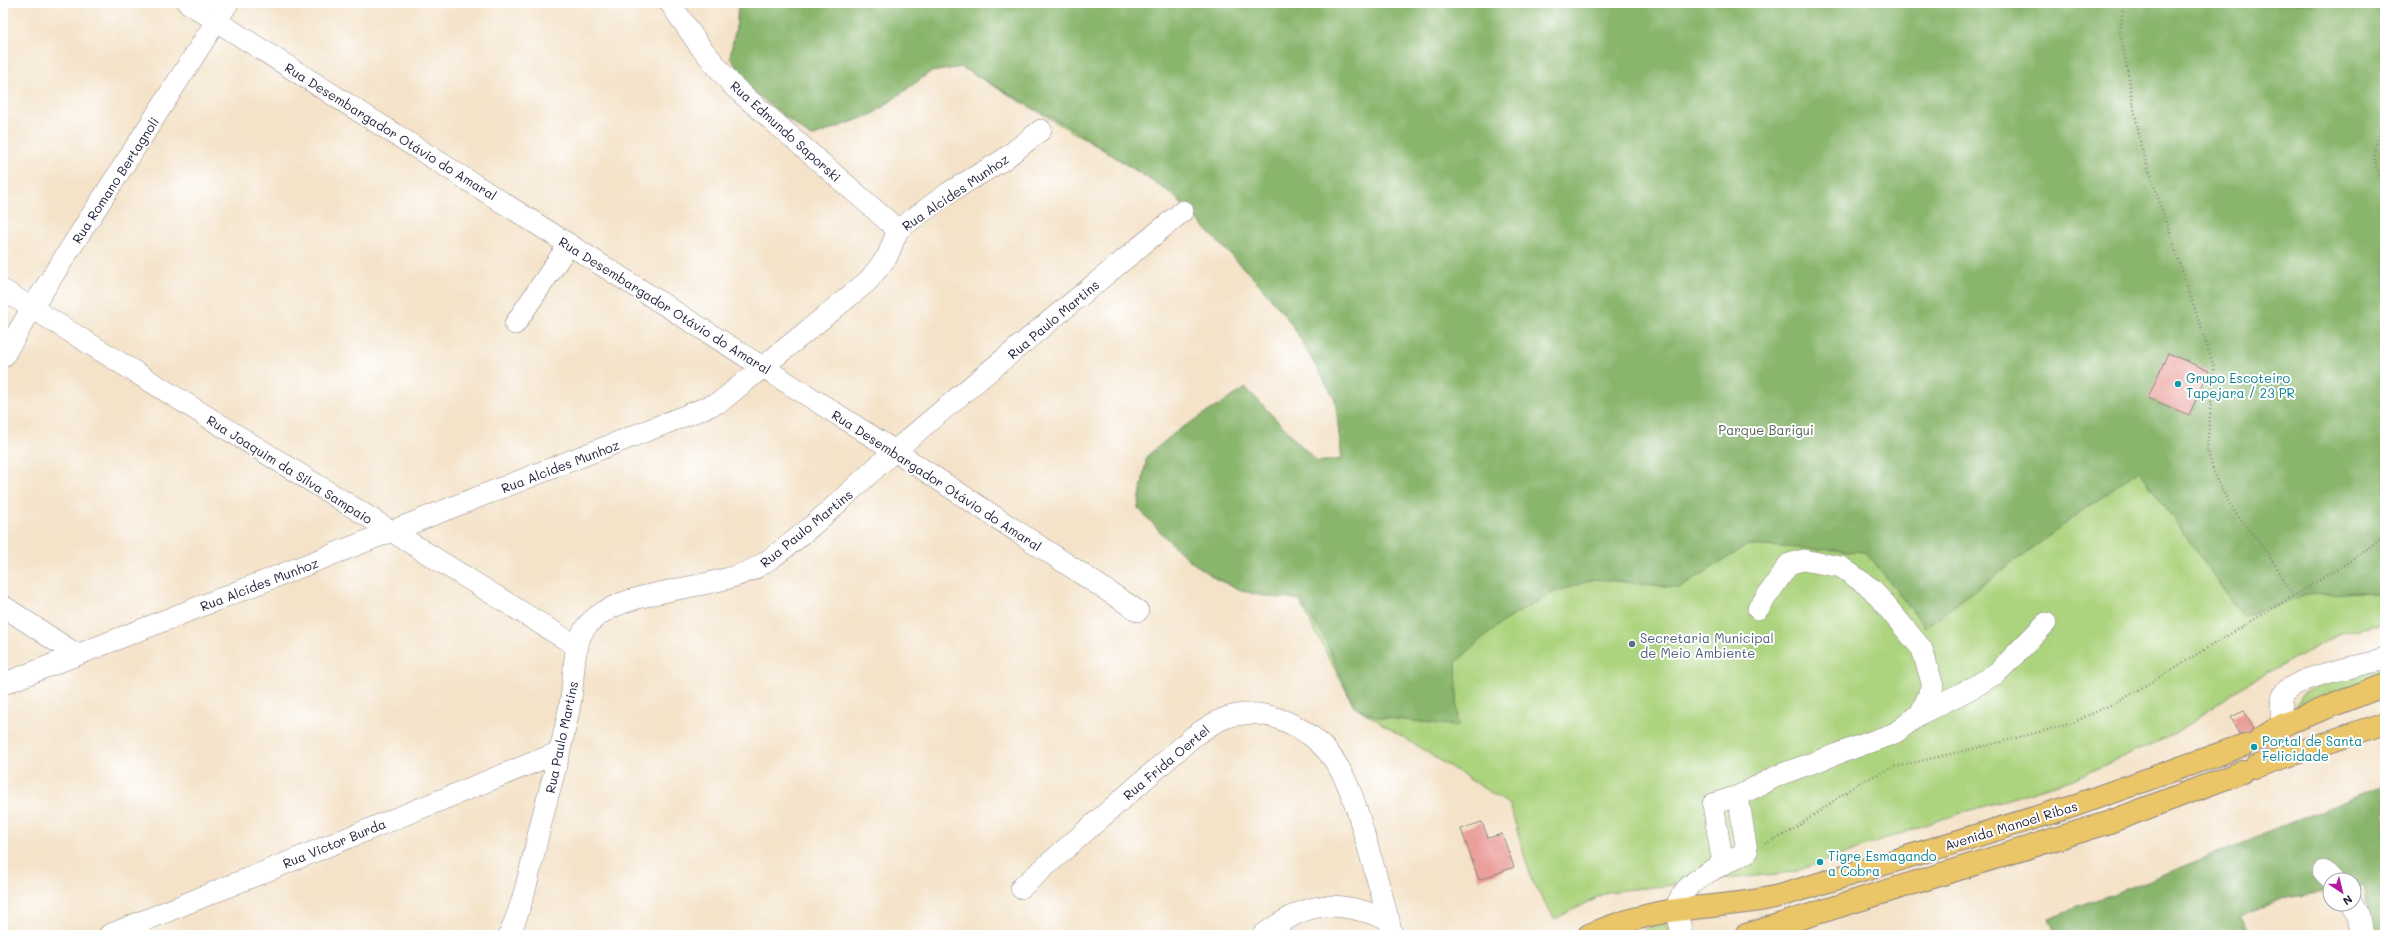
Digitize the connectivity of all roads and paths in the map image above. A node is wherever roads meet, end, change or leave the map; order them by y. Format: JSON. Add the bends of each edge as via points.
{"nodes":[{"id":1,"x":188,"y":3,"type":"edge"},
{"id":2,"x":228,"y":3,"type":"edge"},
{"id":3,"x":670,"y":3,"type":"edge"},
{"id":4,"x":2124,"y":3,"type":"edge"},
{"id":5,"x":217,"y":21,"type":"junction"},
{"id":6,"x":2385,"y":121,"type":"edge"},
{"id":7,"x":1041,"y":130,"type":"dead end"},
{"id":8,"x":2385,"y":192,"type":"edge"},
{"id":9,"x":1183,"y":211,"type":"dead end"},
{"id":10,"x":898,"y":230,"type":"junction"},
{"id":11,"x":569,"y":244,"type":"junction"},
{"id":12,"x":3,"y":290,"type":"edge"},
{"id":13,"x":32,"y":308,"type":"junction"},
{"id":14,"x":515,"y":324,"type":"dead end"},
{"id":15,"x":3,"y":357,"type":"edge"},
{"id":16,"x":763,"y":368,"type":"junction"},
{"id":17,"x":895,"y":451,"type":"junction"},
{"id":18,"x":392,"y":532,"type":"junction"},
{"id":19,"x":2385,"y":536,"type":"edge"},
{"id":20,"x":2293,"y":596,"type":"junction"},
{"id":21,"x":3,"y":606,"type":"edge"},
{"id":22,"x":1758,"y":609,"type":"dead end"},
{"id":23,"x":1138,"y":611,"type":"dead end"},
{"id":24,"x":2046,"y":623,"type":"dead end"},
{"id":25,"x":578,"y":647,"type":"junction"},
{"id":26,"x":78,"y":655,"type":"junction"},
{"id":27,"x":2385,"y":659,"type":"edge"},
{"id":28,"x":3,"y":684,"type":"edge"},
{"id":29,"x":2385,"y":685,"type":"edge"},
{"id":30,"x":1920,"y":714,"type":"junction"},
{"id":31,"x":2385,"y":723,"type":"edge"},
{"id":32,"x":2282,"y":725,"type":"junction"},
{"id":33,"x":559,"y":752,"type":"junction"},
{"id":34,"x":1738,"y":796,"type":"junction"},
{"id":35,"x":1747,"y":852,"type":"junction"},
{"id":36,"x":1723,"y":865,"type":"junction"},
{"id":37,"x":1020,"y":888,"type":"dead end"},
{"id":38,"x":1677,"y":910,"type":"junction"},
{"id":39,"x":2357,"y":912,"type":"edge"},
{"id":40,"x":1391,"y":927,"type":"edge"},
{"id":41,"x":1612,"y":930,"type":"edge"},
{"id":42,"x":511,"y":933,"type":"edge"},
{"id":43,"x":109,"y":935,"type":"edge"},
{"id":44,"x":1263,"y":935,"type":"edge"},
{"id":45,"x":1589,"y":935,"type":"edge"},
{"id":46,"x":1682,"y":935,"type":"edge"},
{"id":47,"x":1746,"y":935,"type":"edge"},
{"id":48,"x":2362,"y":935,"type":"edge"}],
"edges":[{"from":1,"to":5,"type":"street","name":"Rua Desembargador Otávio do Amaral"},
{"from":2,"to":5,"type":"street","name":"Rua Romano Bertagnoli"},
{"from":3,"to":10,"type":"street","name":"Rua Edmundo Saporski","via":[[699,45],[733,86]]},
{"from":4,"to":20,"type":"path","via":[[2120,31],[2140,146],[2214,367],[2207,449],[2216,479],[2234,511],[2270,556]]},
{"from":5,"to":11,"type":"street","name":"Rua Desembargador Otávio do Amaral"},
{"from":5,"to":13,"type":"street","name":"Rua Romano Bertagnoli"},
{"from":6,"to":8,"type":"path","via":[[2377,134],[2374,151],[2375,169]]},
{"from":7,"to":10,"type":"street","name":"Rua Alcides Munhoz","via":[[1003,160],[948,193]]},
{"from":9,"to":17,"type":"street","name":"Rua Paulo Martins"},
{"from":10,"to":16,"type":"street","name":"Rua Alcides Munhoz","via":[[887,257],[868,281]]},
{"from":11,"to":14,"type":"street"},
{"from":11,"to":16,"type":"street","name":"Rua Desembargador Otávio do Amaral"},
{"from":12,"to":13,"type":"street","name":"Rua Joaquim da Silva Sampaio"},
{"from":13,"to":15,"type":"street","name":"Rua Romano Bertagnoli"},
{"from":13,"to":18,"type":"street","name":"Rua Joaquim da Silva Sampaio"},
{"from":16,"to":17,"type":"street","name":"Rua Desembargador Otávio do Amaral"},
{"from":16,"to":18,"type":"street","name":"Rua Alcides Munhoz","via":[[730,395],[707,408]]},
{"from":17,"to":23,"type":"street","name":"Rua Desembargador Otávio do Amaral"},
{"from":17,"to":25,"type":"street","name":"Rua Paulo Martins","via":[[840,501],[759,566],[738,576],[664,592],[607,610],[597,615],[587,626]]},
{"from":18,"to":25,"type":"street","name":"Rua Joaquim da Silva Sampaio"},
{"from":18,"to":26,"type":"street","name":"Rua Alcides Munhoz"},
{"from":19,"to":20,"type":"path","via":[[2346,564]]},
{"from":20,"to":35,"type":"path","via":[[2124,699],[2076,721],[1875,774],[1791,831]]},
{"from":21,"to":26,"type":"street"},
{"from":22,"to":30,"type":"street","via":[[1789,564],[1803,560],[1841,567],[1872,589],[1922,649],[1933,686]]},
{"from":24,"to":30,"type":"street","via":[[1998,672]]},
{"from":25,"to":33,"type":"street","name":"Rua Paulo Martins","via":[[570,705]]},
{"from":26,"to":28,"type":"street","name":"Rua Alcides Munhoz"},
{"from":27,"to":32,"type":"street","via":[[2299,683],[2285,692],[2281,706]]},
{"from":29,"to":32,"type":"main road","name":"Avenida Manoel Ribas"},
{"from":30,"to":34,"type":"street","via":[[1895,733],[1779,775]]},
{"from":31,"to":47,"type":"main road","name":"Avenida Manoel Ribas","via":[[2248,770],[2107,823]]},
{"from":32,"to":38,"type":"main road","name":"Avenida Manoel Ribas","via":[[2252,742],[2073,806],[1786,894],[1743,903]]},
{"from":33,"to":42,"type":"street","name":"Rua Paulo Martins"},
{"from":33,"to":43,"type":"street","name":"Rua Victor Burda"},
{"from":34,"to":35,"type":"street"},
{"from":34,"to":36,"type":"street","via":[[1713,804]]},
{"from":35,"to":36,"type":"street"},
{"from":36,"to":38,"type":"street","via":[[1686,888],[1680,896]]},
{"from":37,"to":40,"type":"street","name":"Rua Frida Oertel","via":[[1194,736],[1226,717],[1250,714],[1271,716],[1288,722],[1321,744],[1339,766],[1353,796]]},
{"from":38,"to":41,"type":"main road","name":"Avenida Manoel Ribas","via":[[1628,920]]},
{"from":38,"to":46,"type":"street"},
{"from":39,"to":48,"type":"street"},
{"from":40,"to":44,"type":"street","via":[[1348,908],[1314,907],[1299,912]]},
{"from":41,"to":45,"type":"main road","name":"Avenida Manoel Ribas"}]}
